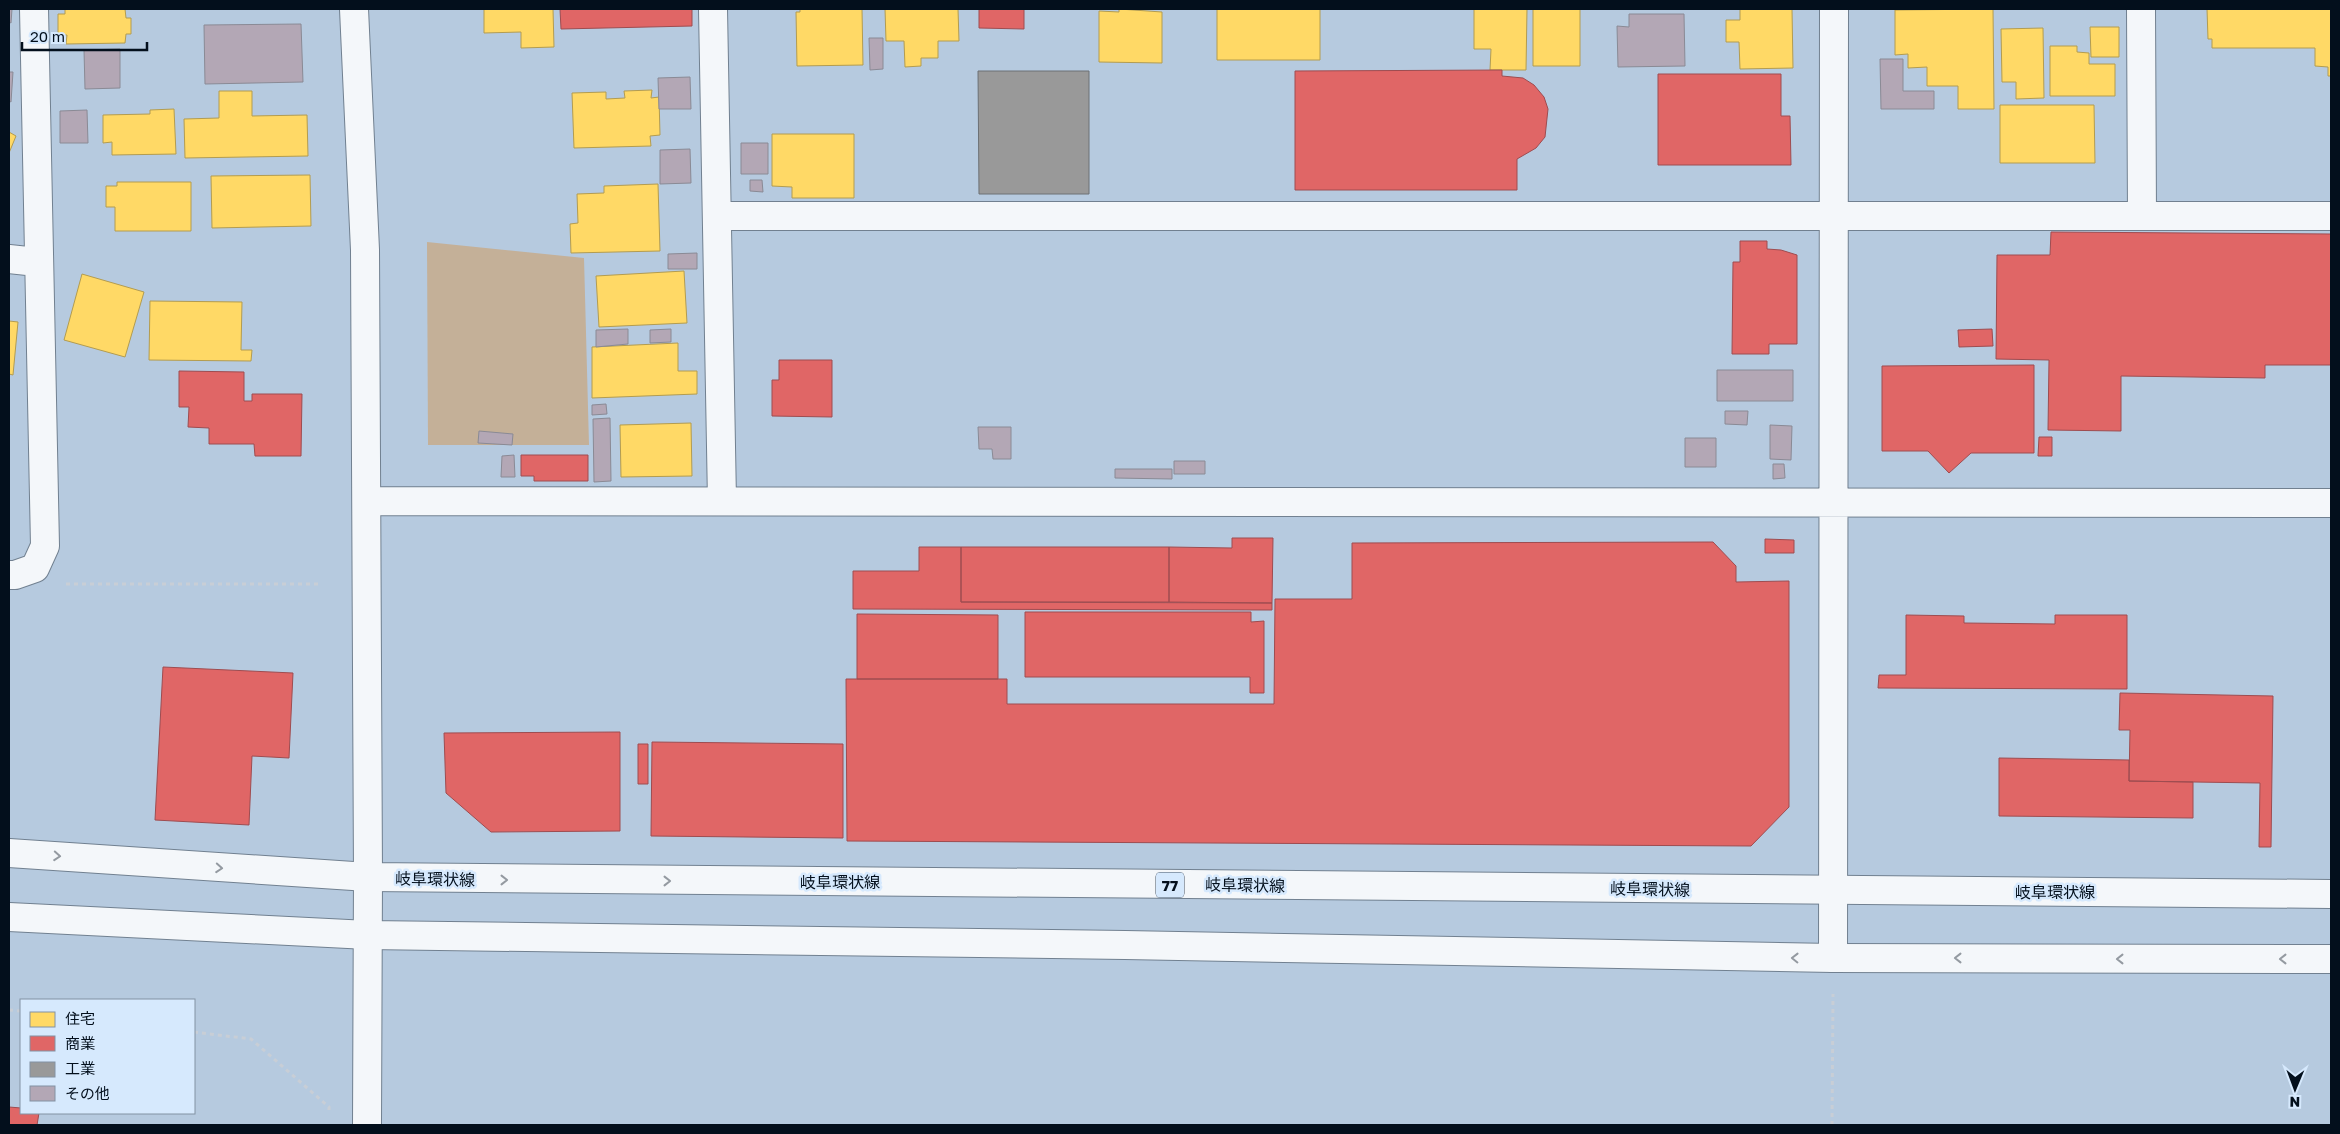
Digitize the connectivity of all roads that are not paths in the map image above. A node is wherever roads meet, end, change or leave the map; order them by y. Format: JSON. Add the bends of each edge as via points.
{"nodes":[{"id":1,"x":34,"y":9,"type":"edge"},
{"id":2,"x":354,"y":9,"type":"edge"},
{"id":3,"x":713,"y":9,"type":"edge"},
{"id":4,"x":1834,"y":9,"type":"edge"},
{"id":5,"x":2141,"y":9,"type":"edge"},
{"id":6,"x":1833,"y":215,"type":"junction"},
{"id":7,"x":717,"y":216,"type":"junction"},
{"id":8,"x":2142,"y":216,"type":"junction"},
{"id":9,"x":2331,"y":216,"type":"edge"},
{"id":10,"x":9,"y":259,"type":"edge"},
{"id":11,"x":37,"y":262,"type":"junction"},
{"id":12,"x":367,"y":500,"type":"junction"},
{"id":13,"x":722,"y":501,"type":"junction"},
{"id":14,"x":2331,"y":502,"type":"edge"},
{"id":15,"x":1833,"y":503,"type":"junction"},
{"id":16,"x":9,"y":575,"type":"edge"},
{"id":17,"x":9,"y":853,"type":"edge"},
{"id":18,"x":368,"y":877,"type":"junction"},
{"id":19,"x":1833,"y":891,"type":"junction"},
{"id":20,"x":2331,"y":894,"type":"edge"},
{"id":21,"x":9,"y":917,"type":"edge"},
{"id":22,"x":368,"y":935,"type":"junction"},
{"id":23,"x":1833,"y":958,"type":"junction"},
{"id":24,"x":2331,"y":959,"type":"edge"},
{"id":25,"x":367,"y":1125,"type":"edge"}],
"edges":[{"from":1,"to":11,"type":"street"},
{"from":2,"to":12,"type":"street","via":[[366,250]]},
{"from":3,"to":7,"type":"street"},
{"from":4,"to":6,"type":"street"},
{"from":5,"to":8,"type":"street"},
{"from":6,"to":7,"type":"street"},
{"from":6,"to":8,"type":"street"},
{"from":6,"to":15,"type":"street"},
{"from":7,"to":13,"type":"street"},
{"from":8,"to":9,"type":"street"},
{"from":10,"to":11,"type":"street"},
{"from":11,"to":16,"type":"street","via":[[45,546],[35,568]]},
{"from":12,"to":13,"type":"street"},
{"from":12,"to":18,"type":"street"},
{"from":13,"to":15,"type":"street"},
{"from":14,"to":15,"type":"street"},
{"from":15,"to":19,"type":"street"},
{"from":17,"to":18,"type":"street","name":"岐阜環状線","number":"77","one_way":true},
{"from":18,"to":19,"type":"street","name":"岐阜環状線","number":"77","one_way":true},
{"from":18,"to":22,"type":"street"},
{"from":19,"to":20,"type":"street","name":"岐阜環状線","number":"77"},
{"from":19,"to":23,"type":"street"},
{"from":21,"to":22,"type":"street"},
{"from":23,"to":22,"type":"street","one_way":true,"via":[[1105,944]]},
{"from":22,"to":25,"type":"street"},
{"from":24,"to":23,"type":"street","one_way":true}]}
